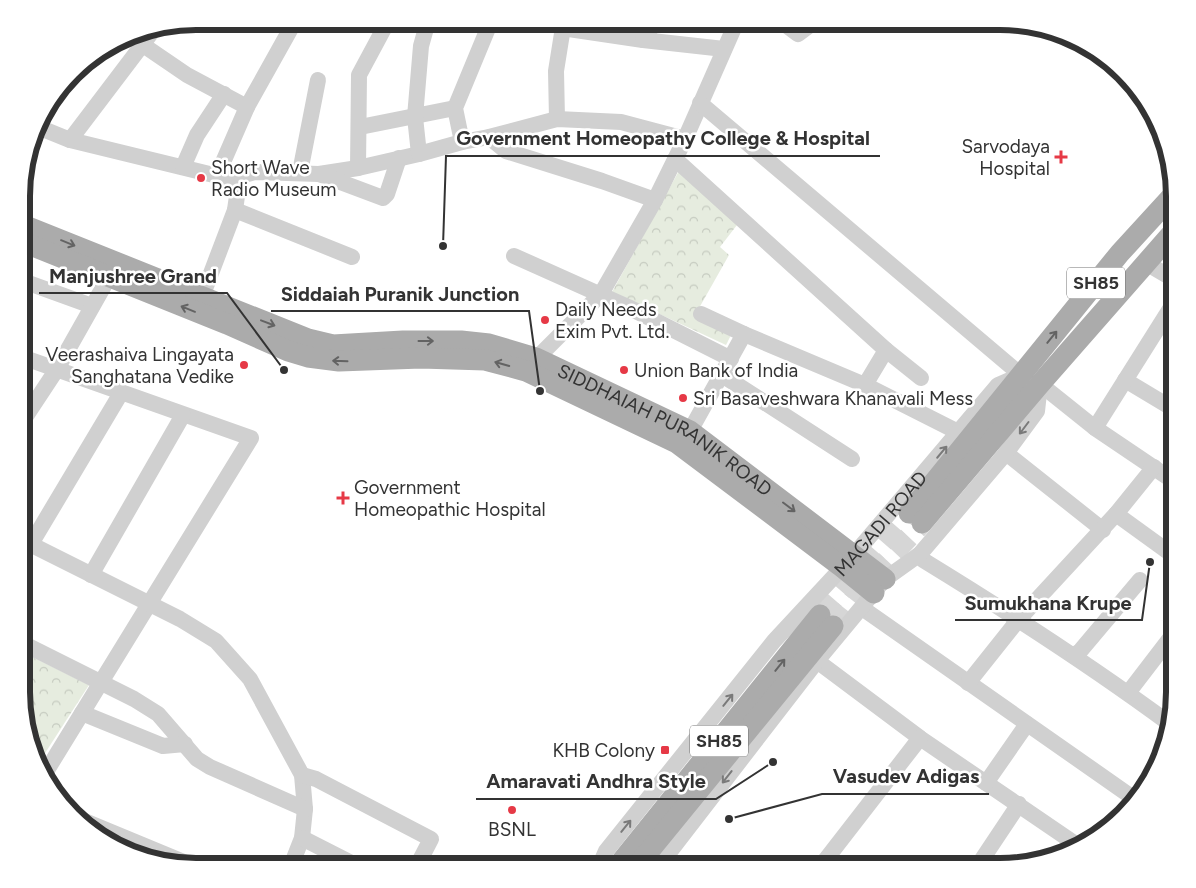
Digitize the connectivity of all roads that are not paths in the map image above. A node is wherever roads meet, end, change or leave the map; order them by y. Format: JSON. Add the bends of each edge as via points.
{"nodes":[{"id":1,"x":290,"y":30,"type":"edge"},
{"id":2,"x":383,"y":30,"type":"edge"},
{"id":3,"x":425,"y":30,"type":"edge"},
{"id":4,"x":487,"y":30,"type":"edge"},
{"id":5,"x":562,"y":30,"type":"edge"},
{"id":6,"x":590,"y":30,"type":"edge"},
{"id":7,"x":651,"y":30,"type":"edge"},
{"id":8,"x":733,"y":30,"type":"edge"},
{"id":9,"x":793,"y":30,"type":"edge"},
{"id":10,"x":803,"y":30,"type":"edge"},
{"id":11,"x":149,"y":37,"type":"edge"},
{"id":12,"x":644,"y":40,"type":"junction"},
{"id":13,"x":143,"y":46,"type":"junction"},
{"id":14,"x":724,"y":49,"type":"junction"},
{"id":15,"x":318,"y":80,"type":"dead end"},
{"id":16,"x":224,"y":94,"type":"junction"},
{"id":17,"x":700,"y":103,"type":"junction"},
{"id":18,"x":248,"y":107,"type":"junction"},
{"id":19,"x":455,"y":108,"type":"junction"},
{"id":20,"x":415,"y":117,"type":"junction"},
{"id":21,"x":557,"y":119,"type":"junction"},
{"id":22,"x":360,"y":127,"type":"junction"},
{"id":23,"x":44,"y":130,"type":"edge"},
{"id":24,"x":489,"y":137,"type":"junction"},
{"id":25,"x":685,"y":139,"type":"junction"},
{"id":26,"x":70,"y":140,"type":"junction"},
{"id":27,"x":462,"y":142,"type":"junction"},
{"id":28,"x":419,"y":154,"type":"junction"},
{"id":29,"x":399,"y":158,"type":"junction"},
{"id":30,"x":675,"y":159,"type":"junction"},
{"id":31,"x":183,"y":167,"type":"junction"},
{"id":32,"x":358,"y":168,"type":"junction"},
{"id":33,"x":300,"y":172,"type":"junction"},
{"id":34,"x":319,"y":174,"type":"junction"},
{"id":35,"x":224,"y":177,"type":"junction"},
{"id":36,"x":655,"y":200,"type":"junction"},
{"id":37,"x":1166,"y":203,"type":"edge"},
{"id":38,"x":235,"y":210,"type":"junction"},
{"id":39,"x":30,"y":229,"type":"edge"},
{"id":40,"x":1166,"y":240,"type":"edge"},
{"id":41,"x":30,"y":244,"type":"edge"},
{"id":42,"x":514,"y":256,"type":"dead end"},
{"id":43,"x":352,"y":257,"type":"dead end"},
{"id":44,"x":1146,"y":263,"type":"junction"},
{"id":45,"x":112,"y":270,"type":"junction"},
{"id":46,"x":1166,"y":275,"type":"edge"},
{"id":47,"x":30,"y":284,"type":"edge"},
{"id":48,"x":601,"y":294,"type":"junction"},
{"id":49,"x":202,"y":297,"type":"junction"},
{"id":50,"x":92,"y":306,"type":"junction"},
{"id":51,"x":701,"y":314,"type":"dead end"},
{"id":52,"x":1166,"y":327,"type":"edge"},
{"id":53,"x":744,"y":334,"type":"junction"},
{"id":54,"x":886,"y":350,"type":"junction"},
{"id":55,"x":731,"y":359,"type":"junction"},
{"id":56,"x":30,"y":360,"type":"edge"},
{"id":57,"x":531,"y":364,"type":"junction"},
{"id":58,"x":57,"y":369,"type":"junction"},
{"id":59,"x":722,"y":375,"type":"junction"},
{"id":60,"x":1021,"y":375,"type":"junction"},
{"id":61,"x":921,"y":378,"type":"dead end"},
{"id":62,"x":1125,"y":380,"type":"junction"},
{"id":63,"x":1040,"y":384,"type":"junction"},
{"id":64,"x":865,"y":385,"type":"junction"},
{"id":65,"x":122,"y":393,"type":"junction"},
{"id":66,"x":1166,"y":405,"type":"edge"},
{"id":67,"x":30,"y":410,"type":"edge"},
{"id":68,"x":183,"y":415,"type":"junction"},
{"id":69,"x":1095,"y":428,"type":"junction"},
{"id":70,"x":690,"y":432,"type":"junction"},
{"id":71,"x":958,"y":432,"type":"junction"},
{"id":72,"x":1006,"y":453,"type":"junction"},
{"id":73,"x":852,"y":459,"type":"dead end"},
{"id":74,"x":1154,"y":467,"type":"junction"},
{"id":75,"x":1166,"y":476,"type":"edge"},
{"id":76,"x":1116,"y":514,"type":"junction"},
{"id":77,"x":1102,"y":530,"type":"junction"},
{"id":78,"x":30,"y":536,"type":"edge"},
{"id":79,"x":30,"y":544,"type":"edge"},
{"id":80,"x":1166,"y":550,"type":"edge"},
{"id":81,"x":920,"y":554,"type":"junction"},
{"id":82,"x":848,"y":561,"type":"junction"},
{"id":83,"x":92,"y":575,"type":"junction"},
{"id":84,"x":1140,"y":580,"type":"dead end"},
{"id":85,"x":873,"y":593,"type":"junction"},
{"id":86,"x":149,"y":603,"type":"junction"},
{"id":87,"x":1019,"y":619,"type":"junction"},
{"id":88,"x":1166,"y":643,"type":"edge"},
{"id":89,"x":30,"y":647,"type":"edge"},
{"id":90,"x":1074,"y":656,"type":"junction"},
{"id":91,"x":817,"y":661,"type":"junction"},
{"id":92,"x":100,"y":683,"type":"junction"},
{"id":93,"x":968,"y":683,"type":"junction"},
{"id":94,"x":1128,"y":693,"type":"junction"},
{"id":95,"x":82,"y":713,"type":"junction"},
{"id":96,"x":1164,"y":719,"type":"edge"},
{"id":97,"x":1027,"y":724,"type":"junction"},
{"id":98,"x":920,"y":738,"type":"junction"},
{"id":99,"x":185,"y":744,"type":"junction"},
{"id":100,"x":48,"y":768,"type":"edge"},
{"id":101,"x":302,"y":775,"type":"junction"},
{"id":102,"x":986,"y":783,"type":"junction"},
{"id":103,"x":1130,"y":796,"type":"edge"},
{"id":104,"x":1019,"y":804,"type":"junction"},
{"id":105,"x":305,"y":809,"type":"junction"},
{"id":106,"x":102,"y":829,"type":"edge"},
{"id":107,"x":302,"y":838,"type":"junction"},
{"id":108,"x":1073,"y":841,"type":"edge"},
{"id":109,"x":167,"y":855,"type":"edge"},
{"id":110,"x":294,"y":858,"type":"edge"},
{"id":111,"x":341,"y":858,"type":"edge"},
{"id":112,"x":421,"y":858,"type":"edge"},
{"id":113,"x":603,"y":858,"type":"edge"},
{"id":114,"x":625,"y":858,"type":"edge"},
{"id":115,"x":643,"y":858,"type":"edge"},
{"id":116,"x":665,"y":858,"type":"edge"},
{"id":117,"x":827,"y":858,"type":"edge"},
{"id":118,"x":983,"y":858,"type":"edge"}],
"edges":[{"from":1,"to":18,"type":"street"},
{"from":2,"to":22,"type":"street","via":[[359,75]]},
{"from":3,"to":20,"type":"street","via":[[421,46]]},
{"from":4,"to":19,"type":"street"},
{"from":5,"to":21,"type":"street","via":[[556,71]]},
{"from":6,"to":12,"type":"street"},
{"from":7,"to":12,"type":"street"},
{"from":8,"to":14,"type":"street"},
{"from":9,"to":10,"type":"street","via":[[798,34]]},
{"from":11,"to":13,"type":"street"},
{"from":12,"to":14,"type":"street"},
{"from":13,"to":16,"type":"street","via":[[187,75]]},
{"from":13,"to":26,"type":"street"},
{"from":14,"to":17,"type":"street"},
{"from":15,"to":33,"type":"street"},
{"from":16,"to":18,"type":"street"},
{"from":16,"to":31,"type":"street"},
{"from":17,"to":25,"type":"street"},
{"from":17,"to":60,"type":"street"},
{"from":18,"to":35,"type":"street"},
{"from":19,"to":20,"type":"street"},
{"from":19,"to":27,"type":"street"},
{"from":20,"to":22,"type":"street"},
{"from":20,"to":28,"type":"street"},
{"from":21,"to":24,"type":"street"},
{"from":21,"to":25,"type":"street","via":[[621,122]]},
{"from":22,"to":32,"type":"street"},
{"from":23,"to":26,"type":"street"},
{"from":24,"to":27,"type":"street"},
{"from":24,"to":36,"type":"street","via":[[506,151]]},
{"from":25,"to":30,"type":"street"},
{"from":26,"to":31,"type":"street"},
{"from":27,"to":28,"type":"street"},
{"from":28,"to":29,"type":"street"},
{"from":29,"to":32,"type":"street"},
{"from":29,"to":34,"type":"street","via":[[383,198]]},
{"from":30,"to":36,"type":"street"},
{"from":30,"to":54,"type":"street"},
{"from":31,"to":35,"type":"street"},
{"from":32,"to":34,"type":"street"},
{"from":33,"to":34,"type":"street"},
{"from":33,"to":35,"type":"street","via":[[254,172]]},
{"from":35,"to":38,"type":"street","via":[[238,189]]},
{"from":36,"to":48,"type":"street"},
{"from":60,"to":37,"type":"main road","name":"MAGADI ROAD","number":"SH85","one_way":true,"via":[[1120,253]]},
{"from":38,"to":43,"type":"street"},
{"from":38,"to":49,"type":"street"},
{"from":39,"to":45,"type":"main road","name":"SIDDHAIAH PURANIK ROAD","one_way":true},
{"from":40,"to":44,"type":"main road","number":"SH85"},
{"from":41,"to":45,"type":"main road","name":"SIDDHAIAH PURANIK ROAD"},
{"from":42,"to":48,"type":"street"},
{"from":44,"to":46,"type":"street"},
{"from":44,"to":63,"type":"main road","number":"SH85"},
{"from":45,"to":49,"type":"main road","name":"SIDDHAIAH PURANIK ROAD"},
{"from":45,"to":50,"type":"street"},
{"from":57,"to":45,"type":"main road","name":"SIDDHAIAH PURANIK ROAD","one_way":true,"via":[[421,358],[339,361],[308,357],[227,324]]},
{"from":47,"to":50,"type":"street"},
{"from":48,"to":55,"type":"street"},
{"from":48,"to":57,"type":"street"},
{"from":49,"to":57,"type":"main road","name":"SIDDHAIAH PURANIK ROAD","one_way":true,"via":[[308,339],[333,344],[403,341],[489,344]]},
{"from":50,"to":58,"type":"street"},
{"from":51,"to":53,"type":"street"},
{"from":52,"to":62,"type":"street"},
{"from":53,"to":55,"type":"street"},
{"from":53,"to":64,"type":"street"},
{"from":54,"to":61,"type":"street"},
{"from":54,"to":64,"type":"street"},
{"from":55,"to":59,"type":"street"},
{"from":56,"to":58,"type":"street"},
{"from":57,"to":70,"type":"main road","name":"SIDDHAIAH PURANIK ROAD"},
{"from":57,"to":82,"type":"main road","name":"SIDDHAIAH PURANIK ROAD","via":[[677,443]]},
{"from":58,"to":65,"type":"street"},
{"from":58,"to":67,"type":"street"},
{"from":59,"to":70,"type":"street"},
{"from":59,"to":73,"type":"street"},
{"from":60,"to":63,"type":"main road","number":"SH85","via":[[916,518]]},
{"from":60,"to":71,"type":"street","name":"MAGADI ROAD","number":"SH85","via":[[998,385]]},
{"from":62,"to":66,"type":"street"},
{"from":62,"to":69,"type":"street"},
{"from":63,"to":69,"type":"street"},
{"from":63,"to":72,"type":"street","number":"SH85","one_way":true,"via":[[1037,411]]},
{"from":64,"to":71,"type":"street"},
{"from":65,"to":68,"type":"street"},
{"from":65,"to":78,"type":"street"},
{"from":68,"to":83,"type":"street"},
{"from":68,"to":86,"type":"street","via":[[251,438]]},
{"from":69,"to":74,"type":"street"},
{"from":70,"to":82,"type":"main road","name":"SIDDHAIAH PURANIK ROAD","one_way":true},
{"from":82,"to":71,"type":"street","name":"MAGADI ROAD","number":"SH85","one_way":true},
{"from":72,"to":77,"type":"street"},
{"from":72,"to":81,"type":"street","number":"SH85"},
{"from":74,"to":75,"type":"street"},
{"from":74,"to":76,"type":"street"},
{"from":76,"to":77,"type":"street"},
{"from":76,"to":80,"type":"street"},
{"from":77,"to":87,"type":"street"},
{"from":79,"to":83,"type":"street"},
{"from":81,"to":85,"type":"street","number":"SH85"},
{"from":81,"to":87,"type":"street","via":[[923,560]]},
{"from":82,"to":85,"type":"main road","name":"SIDDHAIAH PURANIK ROAD"},
{"from":113,"to":82,"type":"street","name":"MAGADI ROAD","number":"SH85","one_way":true,"via":[[774,641]]},
{"from":83,"to":86,"type":"street"},
{"from":84,"to":90,"type":"street"},
{"from":85,"to":91,"type":"street","number":"SH85"},
{"from":85,"to":93,"type":"street"},
{"from":86,"to":92,"type":"street"},
{"from":86,"to":101,"type":"street","via":[[216,641],[250,679]]},
{"from":87,"to":90,"type":"street"},
{"from":87,"to":93,"type":"street"},
{"from":88,"to":94,"type":"street"},
{"from":89,"to":92,"type":"street"},
{"from":90,"to":94,"type":"street"},
{"from":91,"to":98,"type":"street"},
{"from":91,"to":116,"type":"street","number":"SH85","one_way":true},
{"from":92,"to":95,"type":"street"},
{"from":92,"to":99,"type":"street","via":[[158,714]]},
{"from":93,"to":97,"type":"street"},
{"from":94,"to":96,"type":"street"},
{"from":95,"to":99,"type":"street","via":[[164,746]]},
{"from":95,"to":100,"type":"street"},
{"from":97,"to":102,"type":"street"},
{"from":97,"to":103,"type":"street"},
{"from":98,"to":102,"type":"street"},
{"from":98,"to":117,"type":"street"},
{"from":99,"to":105,"type":"street","via":[[197,759],[210,767]]},
{"from":101,"to":105,"type":"street"},
{"from":101,"to":112,"type":"street","via":[[431,839]]},
{"from":102,"to":104,"type":"street"},
{"from":104,"to":108,"type":"street"},
{"from":104,"to":118,"type":"street"},
{"from":105,"to":107,"type":"street"},
{"from":106,"to":109,"type":"street"},
{"from":107,"to":110,"type":"street"},
{"from":107,"to":111,"type":"street"},
{"from":114,"to":115,"type":"main road","number":"SH85","one_way":true,"via":[[827,621]]}]}
